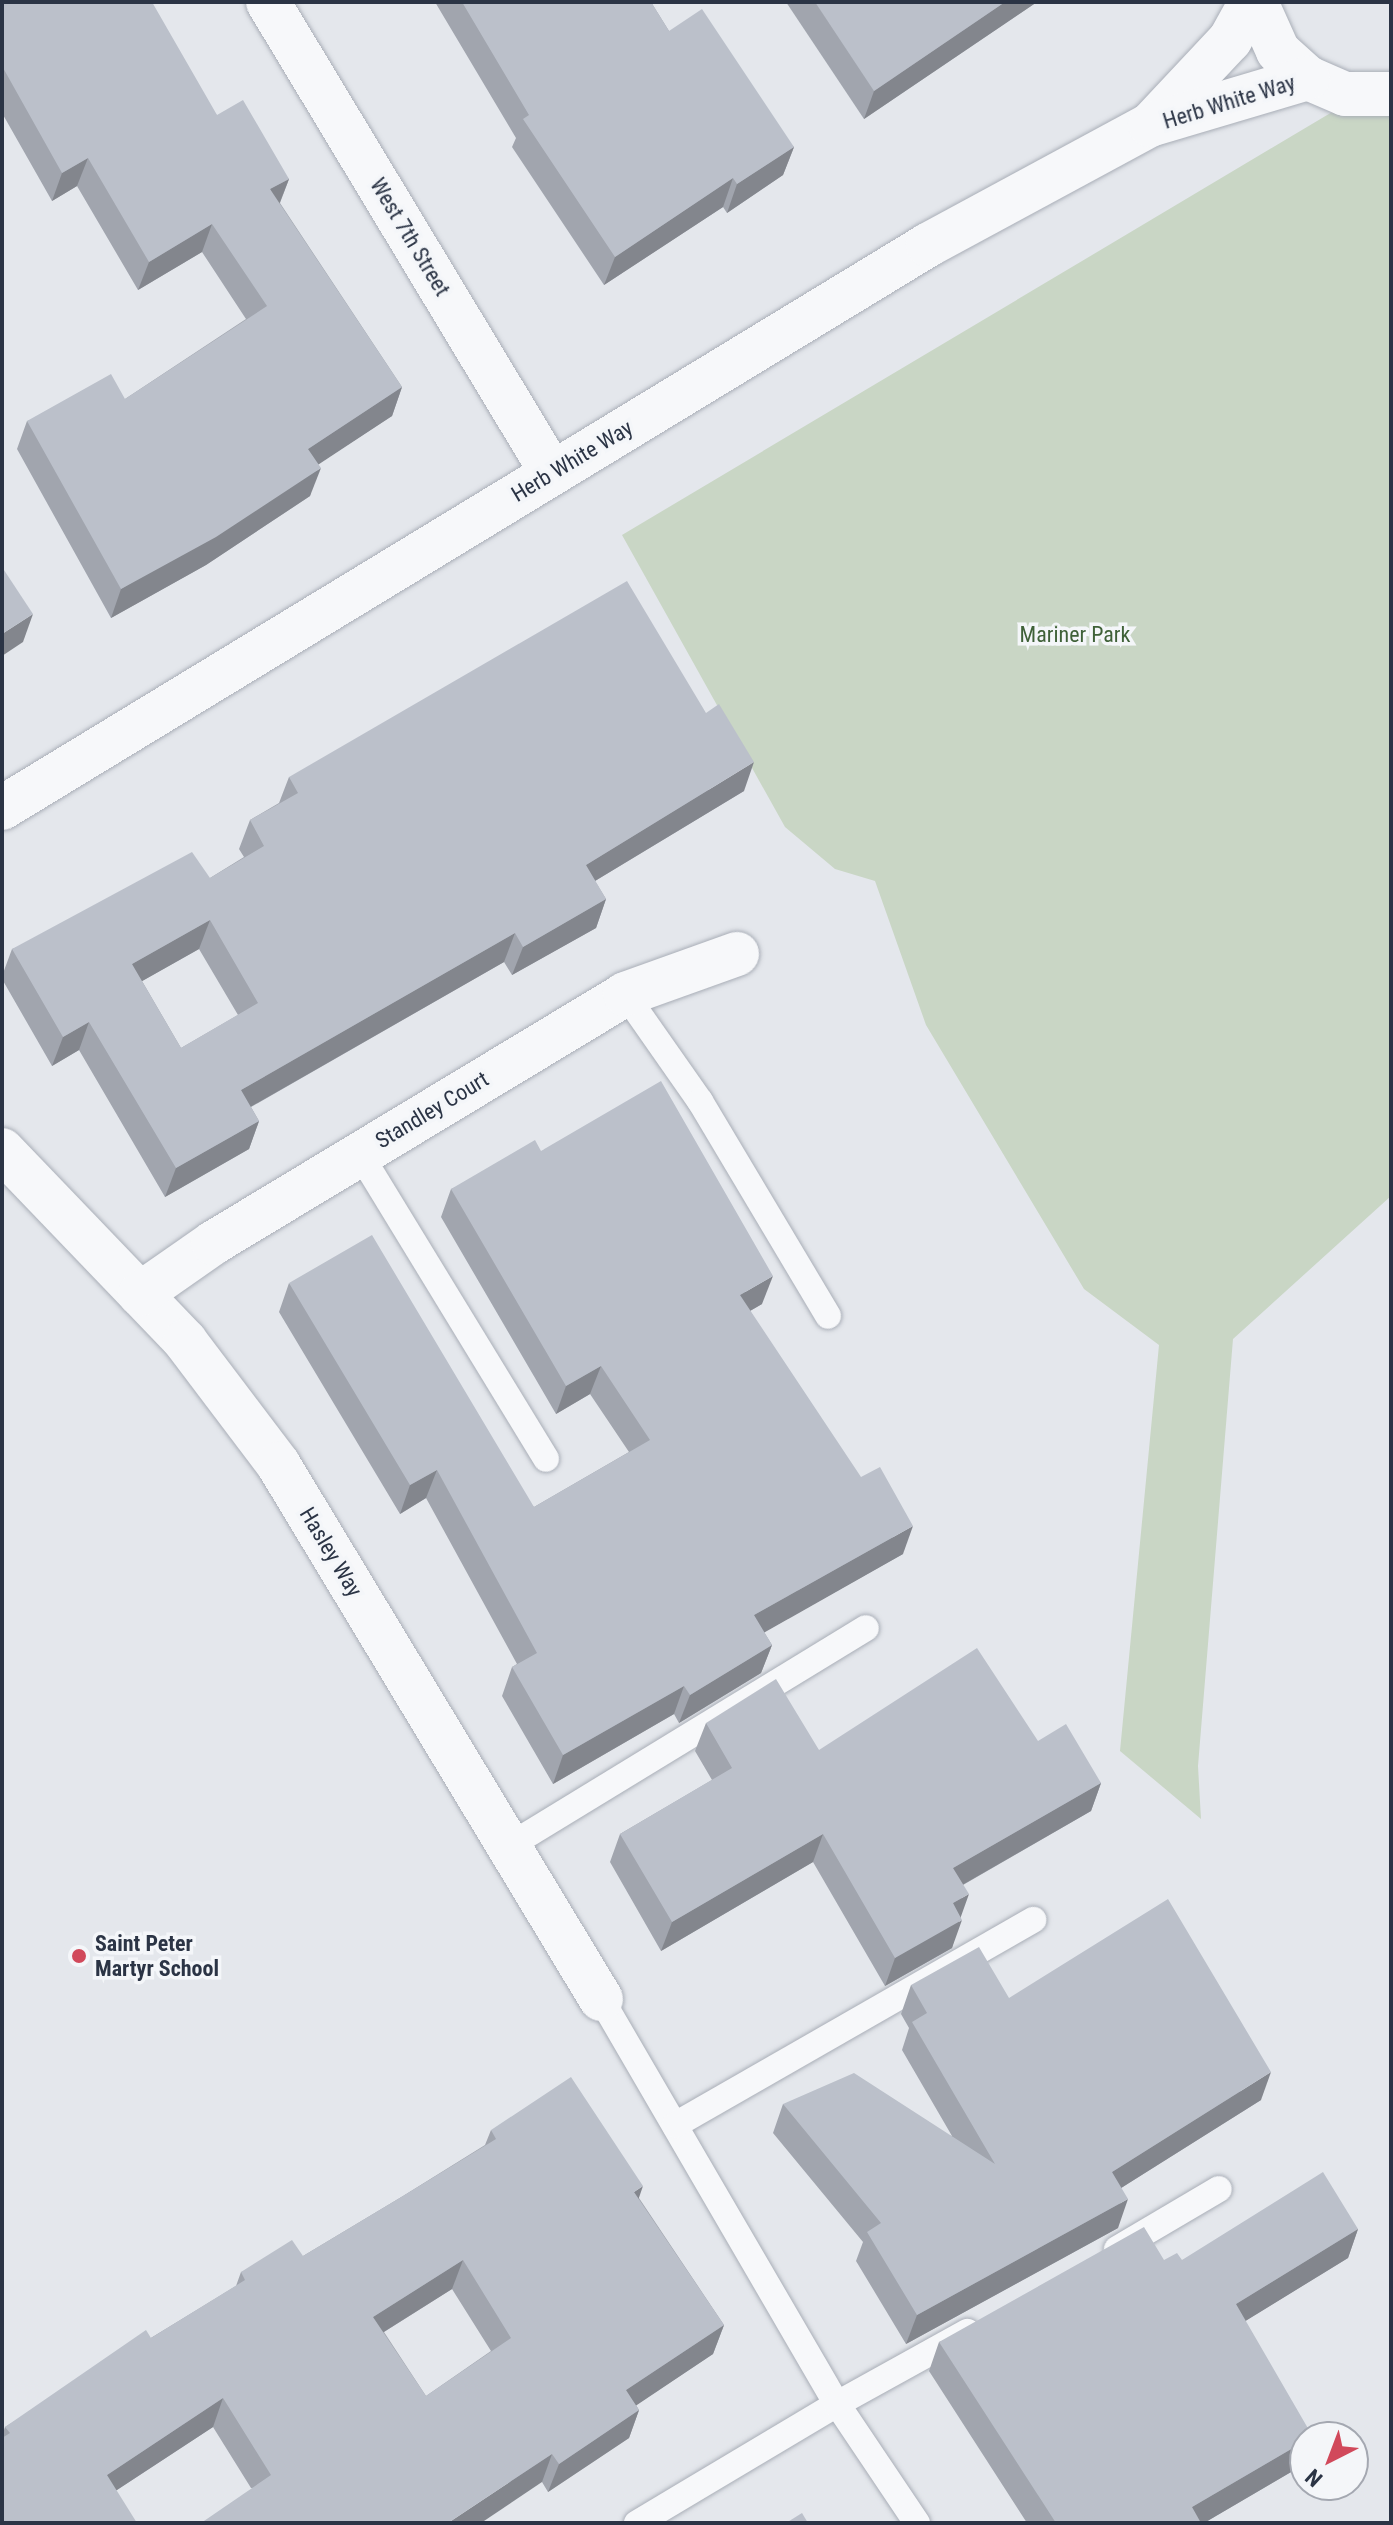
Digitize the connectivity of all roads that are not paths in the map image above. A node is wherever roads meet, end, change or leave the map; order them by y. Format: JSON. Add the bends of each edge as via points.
{"nodes":[{"id":1,"x":268,"y":2,"type":"edge"},
{"id":2,"x":1253,"y":2,"type":"edge"},
{"id":3,"x":1308,"y":78,"type":"junction"},
{"id":4,"x":1391,"y":94,"type":"edge"},
{"id":5,"x":1150,"y":125,"type":"junction"},
{"id":6,"x":552,"y":473,"type":"junction"},
{"id":7,"x":2,"y":808,"type":"edge"},
{"id":8,"x":737,"y":954,"type":"dead end"},
{"id":9,"x":625,"y":994,"type":"junction"},
{"id":10,"x":2,"y":1150,"type":"edge"},
{"id":11,"x":360,"y":1154,"type":"junction"},
{"id":12,"x":140,"y":1294,"type":"junction"},
{"id":13,"x":828,"y":1316,"type":"dead end"},
{"id":14,"x":546,"y":1459,"type":"dead end"},
{"id":15,"x":866,"y":1628,"type":"dead end"},
{"id":16,"x":509,"y":1846,"type":"junction"},
{"id":17,"x":1033,"y":1920,"type":"dead end"},
{"id":18,"x":601,"y":1999,"type":"joint"},
{"id":19,"x":675,"y":2125,"type":"junction"},
{"id":20,"x":1219,"y":2189,"type":"dead end"},
{"id":21,"x":1100,"y":2259,"type":"edge"},
{"id":22,"x":989,"y":2320,"type":"edge"},
{"id":23,"x":837,"y":2404,"type":"junction"},
{"id":24,"x":637,"y":2523,"type":"edge"},
{"id":25,"x":917,"y":2523,"type":"edge"}],
"edges":[{"from":1,"to":6,"type":"street","name":"West 7th Street"},
{"from":2,"to":3,"type":"street","via":[[1278,51]]},
{"from":2,"to":5,"type":"street","name":"Herb White Way","via":[[1230,40]]},
{"from":3,"to":4,"type":"street","via":[[1345,94]]},
{"from":3,"to":5,"type":"street","name":"Herb White Way"},
{"from":5,"to":6,"type":"street","name":"Herb White Way","via":[[928,245]]},
{"from":6,"to":7,"type":"street","name":"Herb White Way"},
{"from":8,"to":9,"type":"street","name":"Standley Court"},
{"from":9,"to":11,"type":"street","name":"Standley Court"},
{"from":9,"to":13,"type":"lane","via":[[700,1101]]},
{"from":10,"to":12,"type":"street","name":"Hasley Way"},
{"from":11,"to":12,"type":"street","name":"Standley Court"},
{"from":11,"to":14,"type":"lane"},
{"from":12,"to":16,"type":"street","name":"Hasley Way","via":[[185,1341],[278,1464]]},
{"from":15,"to":16,"type":"lane"},
{"from":16,"to":18,"type":"street","name":"Hasley Way"},
{"from":17,"to":19,"type":"lane"},
{"from":18,"to":19,"type":"lane"},
{"from":19,"to":23,"type":"lane"},
{"from":20,"to":21,"type":"lane"},
{"from":22,"to":23,"type":"lane"},
{"from":23,"to":24,"type":"lane"},
{"from":23,"to":25,"type":"lane"}]}
